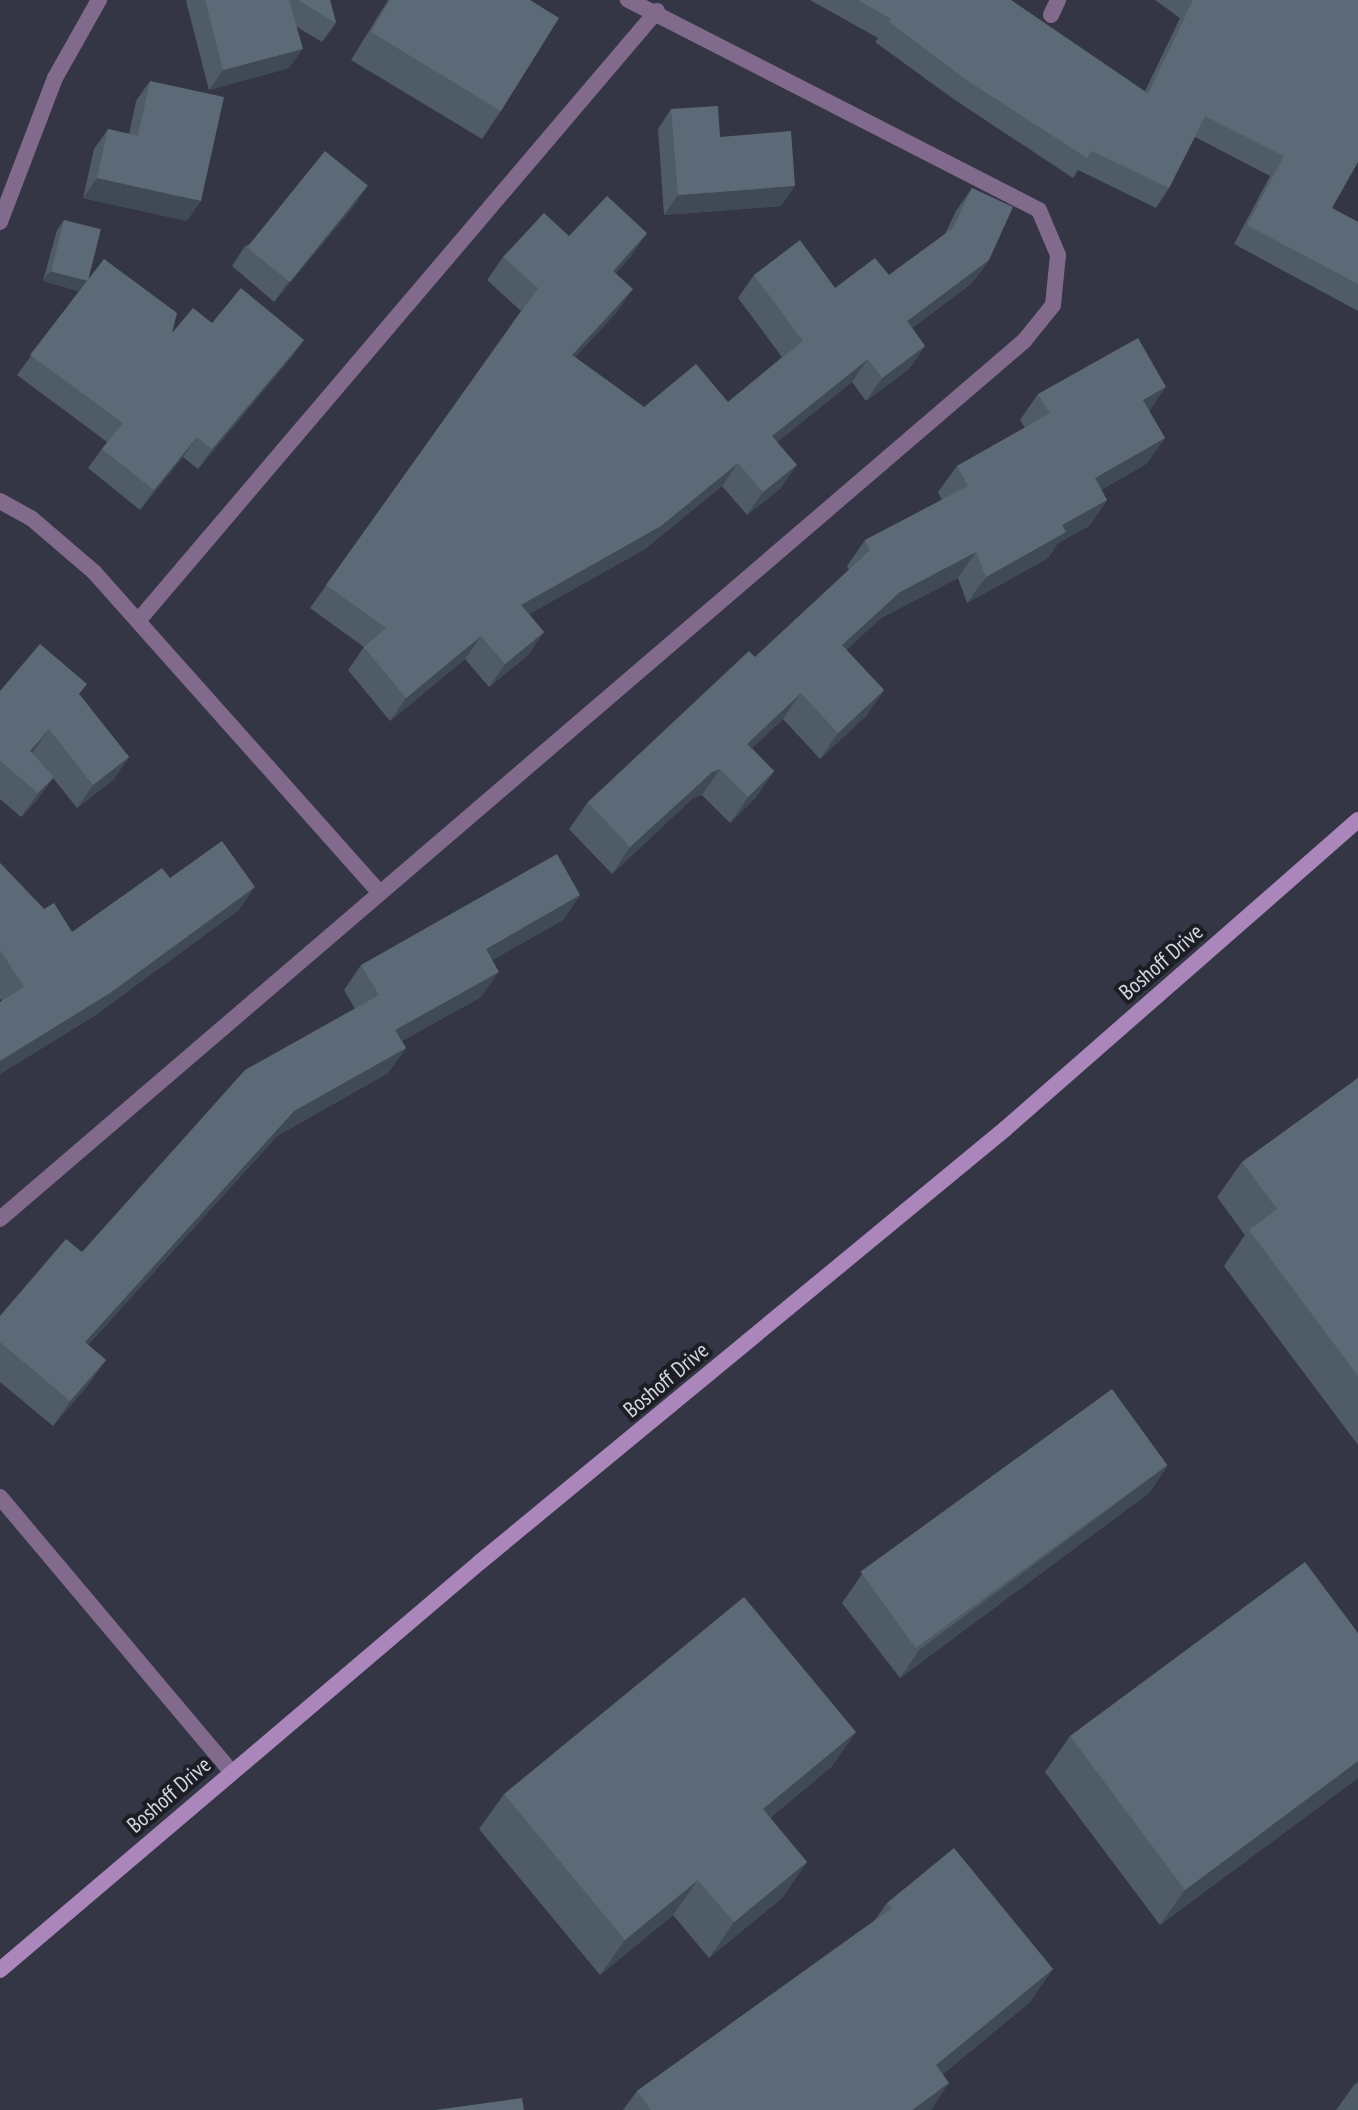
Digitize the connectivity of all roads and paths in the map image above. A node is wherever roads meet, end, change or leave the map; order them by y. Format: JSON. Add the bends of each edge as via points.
{"nodes":[{"id":1,"x":99,"y":0,"type":"edge"},
{"id":2,"x":628,"y":0,"type":"edge"},
{"id":3,"x":657,"y":11,"type":"junction"},
{"id":4,"x":0,"y":222,"type":"edge"},
{"id":5,"x":0,"y":501,"type":"edge"},
{"id":6,"x":138,"y":621,"type":"junction"},
{"id":7,"x":1358,"y":820,"type":"edge"},
{"id":8,"x":378,"y":891,"type":"junction"},
{"id":9,"x":0,"y":1219,"type":"edge"},
{"id":10,"x":0,"y":1497,"type":"edge"},
{"id":11,"x":231,"y":1771,"type":"junction"},
{"id":12,"x":0,"y":1970,"type":"edge"}],
"edges":[{"from":1,"to":4,"type":"street","via":[[55,78]]},
{"from":2,"to":3,"type":"street"},
{"from":3,"to":6,"type":"street"},
{"from":3,"to":8,"type":"street","via":[[1039,210],[1058,255],[1053,305],[1024,341]]},
{"from":5,"to":6,"type":"street","via":[[65,545]]},
{"from":6,"to":8,"type":"street"},
{"from":7,"to":11,"type":"main road","name":"Boshoff Drive","via":[[1005,1129]]},
{"from":8,"to":9,"type":"street"},
{"from":10,"to":11,"type":"street"},
{"from":11,"to":12,"type":"main road","name":"Boshoff Drive"}]}
